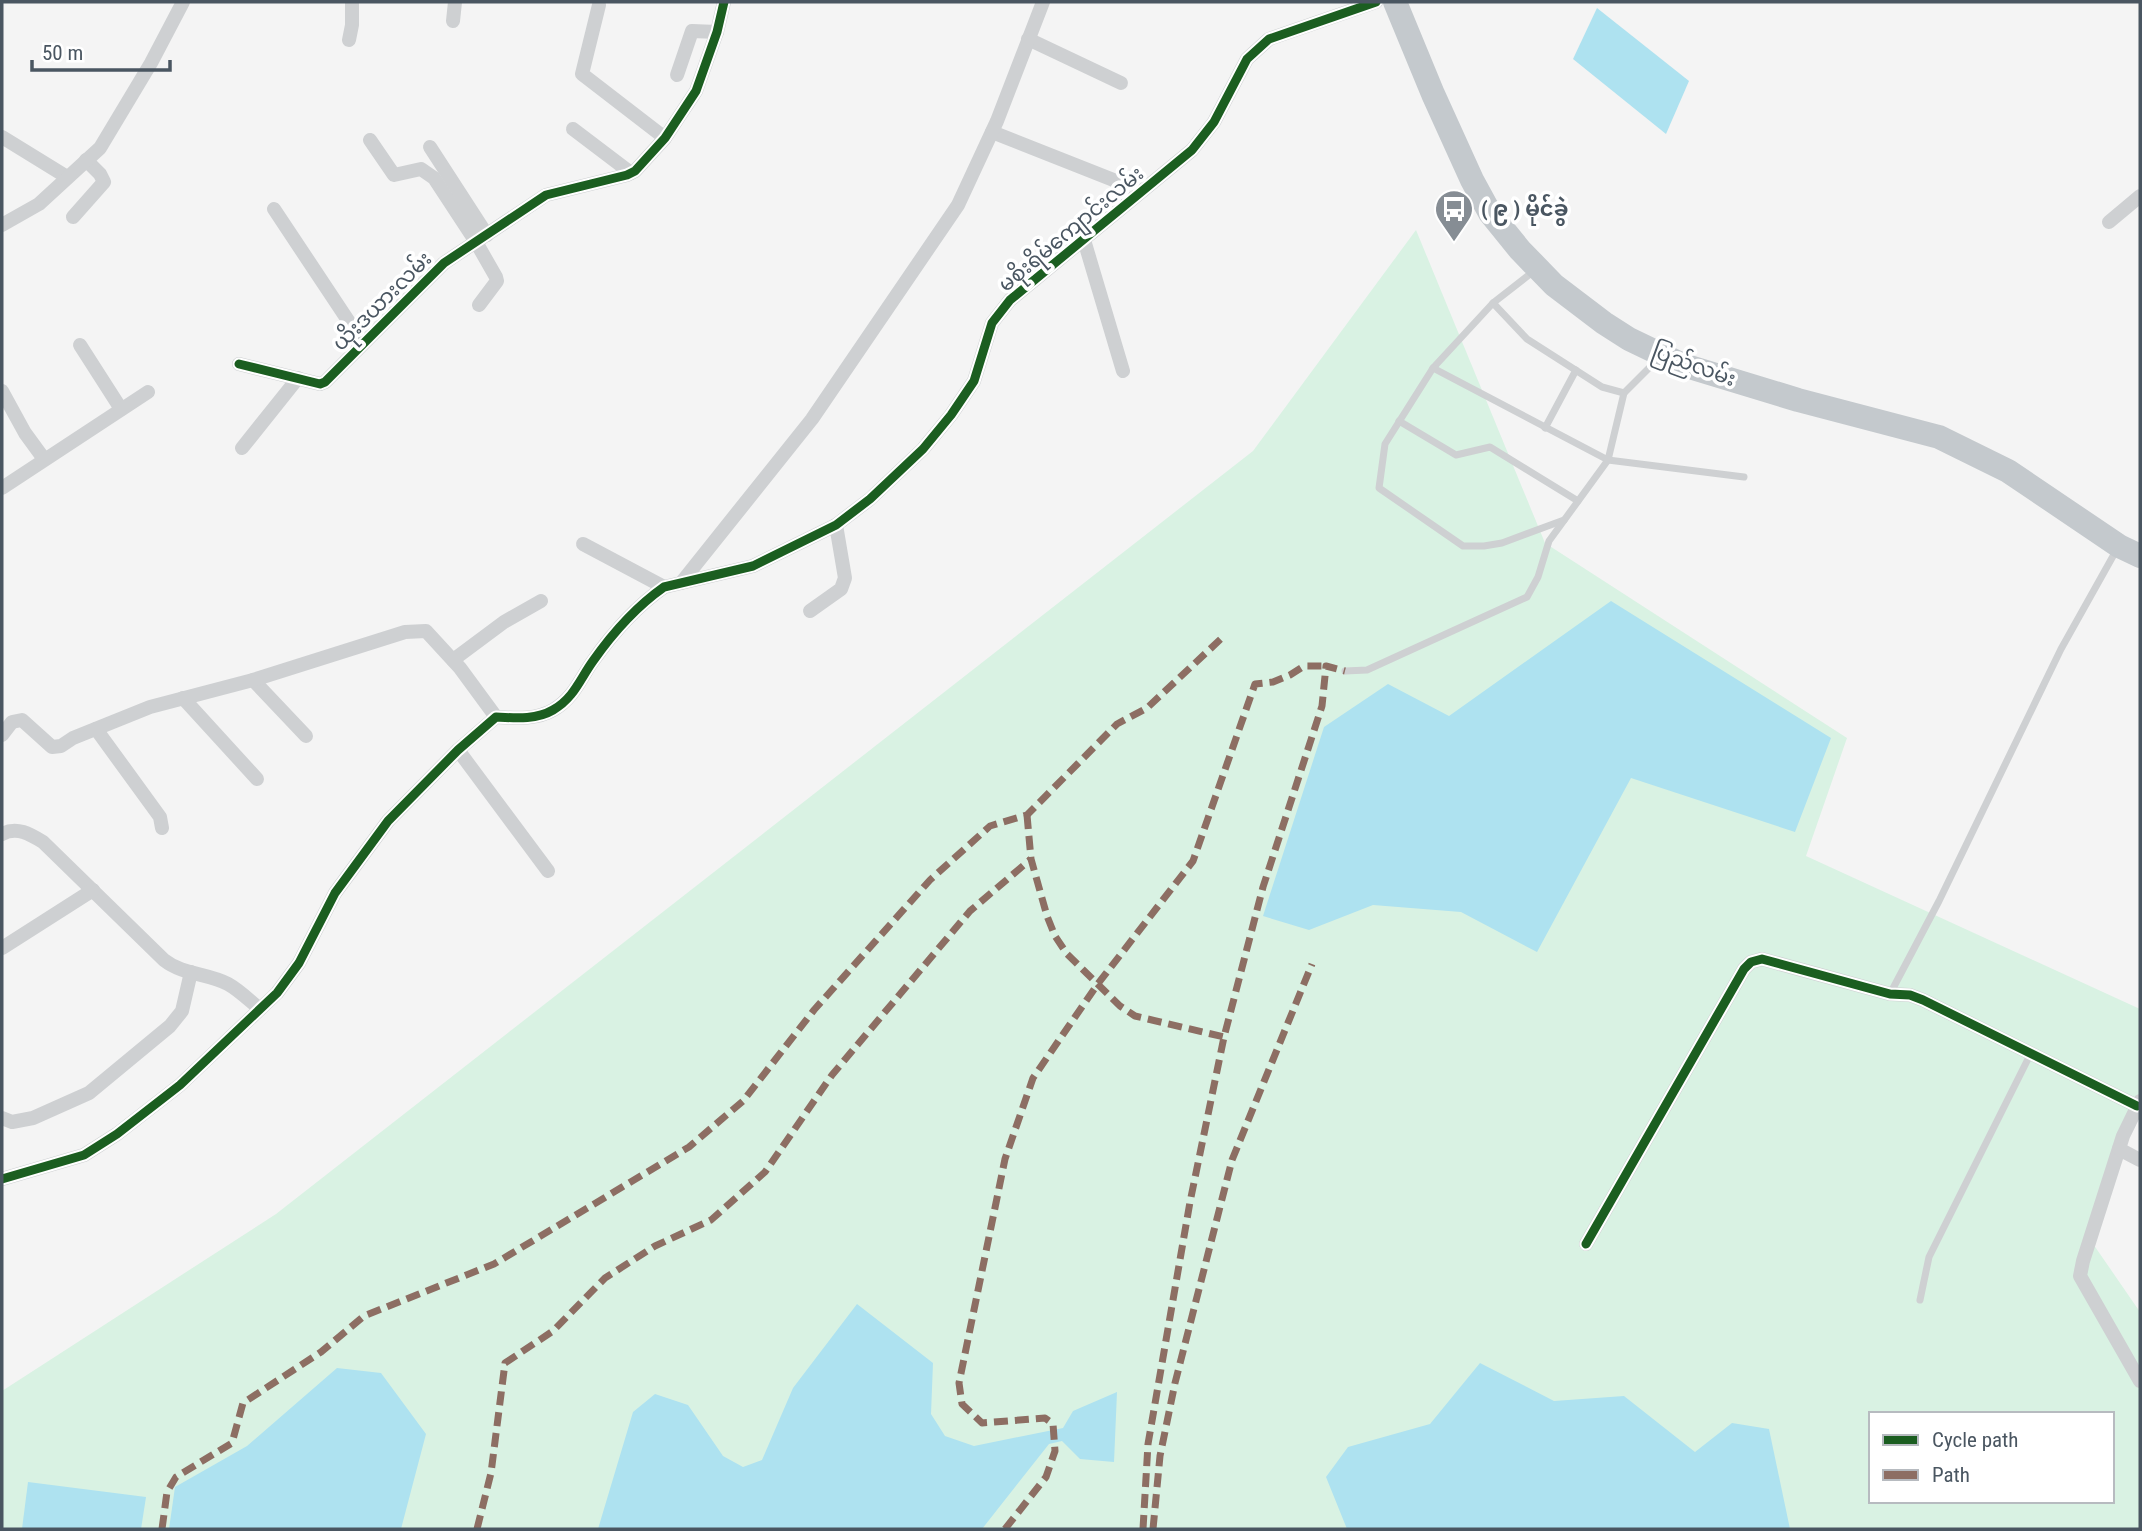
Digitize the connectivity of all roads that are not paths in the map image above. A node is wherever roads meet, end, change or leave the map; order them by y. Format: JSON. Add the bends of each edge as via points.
{"nodes":[{"id":1,"x":183,"y":2,"type":"edge"},
{"id":2,"x":352,"y":2,"type":"edge"},
{"id":3,"x":455,"y":2,"type":"edge"},
{"id":4,"x":724,"y":2,"type":"edge"},
{"id":5,"x":1043,"y":2,"type":"edge"},
{"id":6,"x":1376,"y":2,"type":"edge"},
{"id":7,"x":1395,"y":2,"type":"edge"},
{"id":8,"x":600,"y":5,"type":"dead end"},
{"id":9,"x":453,"y":21,"type":"dead end"},
{"id":10,"x":717,"y":32,"type":"junction"},
{"id":11,"x":349,"y":40,"type":"dead end"},
{"id":12,"x":1028,"y":40,"type":"junction"},
{"id":13,"x":677,"y":75,"type":"dead end"},
{"id":14,"x":1121,"y":83,"type":"dead end"},
{"id":15,"x":573,"y":129,"type":"dead end"},
{"id":16,"x":992,"y":132,"type":"junction"},
{"id":17,"x":2,"y":137,"type":"edge"},
{"id":18,"x":665,"y":138,"type":"junction"},
{"id":19,"x":370,"y":140,"type":"dead end"},
{"id":20,"x":430,"y":147,"type":"dead end"},
{"id":21,"x":86,"y":160,"type":"junction"},
{"id":22,"x":631,"y":173,"type":"junction"},
{"id":23,"x":68,"y":177,"type":"junction"},
{"id":24,"x":1116,"y":181,"type":"dead end"},
{"id":25,"x":2140,"y":196,"type":"edge"},
{"id":26,"x":274,"y":209,"type":"dead end"},
{"id":27,"x":73,"y":217,"type":"dead end"},
{"id":28,"x":2109,"y":222,"type":"dead end"},
{"id":29,"x":2,"y":225,"type":"edge"},
{"id":30,"x":481,"y":238,"type":"junction"},
{"id":31,"x":1084,"y":240,"type":"junction"},
{"id":32,"x":1537,"y":268,"type":"junction"},
{"id":33,"x":1493,"y":303,"type":"junction"},
{"id":34,"x":479,"y":305,"type":"dead end"},
{"id":35,"x":363,"y":343,"type":"junction"},
{"id":36,"x":80,"y":345,"type":"dead end"},
{"id":37,"x":1661,"y":356,"type":"junction"},
{"id":38,"x":239,"y":364,"type":"dead end"},
{"id":39,"x":1433,"y":369,"type":"junction"},
{"id":40,"x":1576,"y":370,"type":"junction"},
{"id":41,"x":1123,"y":371,"type":"dead end"},
{"id":42,"x":298,"y":378,"type":"junction"},
{"id":43,"x":2,"y":391,"type":"edge"},
{"id":44,"x":148,"y":392,"type":"dead end"},
{"id":45,"x":1624,"y":393,"type":"junction"},
{"id":46,"x":121,"y":409,"type":"junction"},
{"id":47,"x":1399,"y":421,"type":"junction"},
{"id":48,"x":1545,"y":428,"type":"junction"},
{"id":49,"x":242,"y":448,"type":"dead end"},
{"id":50,"x":44,"y":459,"type":"junction"},
{"id":51,"x":1608,"y":460,"type":"junction"},
{"id":52,"x":1744,"y":477,"type":"dead end"},
{"id":53,"x":2,"y":488,"type":"edge"},
{"id":54,"x":1578,"y":501,"type":"junction"},
{"id":55,"x":1564,"y":520,"type":"junction"},
{"id":56,"x":836,"y":525,"type":"junction"},
{"id":57,"x":583,"y":544,"type":"dead end"},
{"id":58,"x":2129,"y":551,"type":"edge"},
{"id":59,"x":681,"y":583,"type":"junction"},
{"id":60,"x":664,"y":587,"type":"junction"},
{"id":61,"x":541,"y":601,"type":"dead end"},
{"id":62,"x":810,"y":611,"type":"dead end"},
{"id":63,"x":453,"y":660,"type":"junction"},
{"id":64,"x":1345,"y":671,"type":"dead end"},
{"id":65,"x":253,"y":680,"type":"junction"},
{"id":66,"x":183,"y":698,"type":"junction"},
{"id":67,"x":496,"y":717,"type":"junction"},
{"id":68,"x":96,"y":729,"type":"junction"},
{"id":69,"x":2,"y":735,"type":"edge"},
{"id":70,"x":306,"y":736,"type":"dead end"},
{"id":71,"x":458,"y":750,"type":"junction"},
{"id":72,"x":257,"y":779,"type":"dead end"},
{"id":73,"x":162,"y":828,"type":"dead end"},
{"id":74,"x":2,"y":834,"type":"edge"},
{"id":75,"x":548,"y":871,"type":"dead end"},
{"id":76,"x":93,"y":890,"type":"junction"},
{"id":77,"x":2,"y":948,"type":"edge"},
{"id":78,"x":191,"y":972,"type":"junction"},
{"id":79,"x":1890,"y":994,"type":"junction"},
{"id":80,"x":260,"y":1009,"type":"junction"},
{"id":81,"x":2032,"y":1052,"type":"junction"},
{"id":82,"x":2139,"y":1104,"type":"edge"},
{"id":83,"x":2,"y":1118,"type":"edge"},
{"id":84,"x":2119,"y":1149,"type":"junction"},
{"id":85,"x":2140,"y":1160,"type":"edge"},
{"id":86,"x":2,"y":1179,"type":"edge"},
{"id":87,"x":1586,"y":1244,"type":"dead end"},
{"id":88,"x":1920,"y":1300,"type":"dead end"},
{"id":89,"x":2140,"y":1381,"type":"edge"}],
"edges":[{"from":1,"to":21,"type":"street","via":[[100,148]]},
{"from":2,"to":11,"type":"street"},
{"from":3,"to":9,"type":"street"},
{"from":4,"to":10,"type":"street"},
{"from":5,"to":12,"type":"street"},
{"from":6,"to":31,"type":"street","name":"မစိုးရိမ်ကျောင်းလမ်း","via":[[1269,39],[1247,59],[1214,122],[1192,150]]},
{"from":7,"to":32,"type":"highway","name":"ပြည်လမ်း","via":[[1472,180],[1490,213]]},
{"from":8,"to":18,"type":"street","via":[[582,74]]},
{"from":10,"to":13,"type":"street","via":[[692,31]]},
{"from":10,"to":18,"type":"street","via":[[696,91]]},
{"from":12,"to":14,"type":"street"},
{"from":12,"to":16,"type":"street"},
{"from":15,"to":22,"type":"street"},
{"from":16,"to":24,"type":"street"},
{"from":16,"to":59,"type":"street","via":[[958,205],[811,419]]},
{"from":17,"to":23,"type":"street"},
{"from":18,"to":22,"type":"street"},
{"from":19,"to":30,"type":"street","via":[[394,175],[421,169],[433,178]]},
{"from":20,"to":30,"type":"street"},
{"from":21,"to":23,"type":"street"},
{"from":21,"to":27,"type":"street","via":[[104,183]]},
{"from":22,"to":30,"type":"street","name":"ယိုးဒယားလမ်း","via":[[546,195]]},
{"from":23,"to":29,"type":"street","via":[[39,204]]},
{"from":25,"to":28,"type":"street"},
{"from":26,"to":35,"type":"street"},
{"from":30,"to":34,"type":"street","via":[[497,281]]},
{"from":30,"to":35,"type":"street","name":"ယိုးဒယားလမ်း","via":[[444,262]]},
{"from":31,"to":41,"type":"street"},
{"from":31,"to":56,"type":"street","name":"မစိုးရိမ်ကျောင်းလမ်း","via":[[1010,300],[992,323],[974,381],[951,415],[923,449]]},
{"from":32,"to":33,"type":"lane"},
{"from":32,"to":37,"type":"highway","name":"ပြည်လမ်း","via":[[1604,323]]},
{"from":33,"to":39,"type":"lane"},
{"from":33,"to":40,"type":"lane","via":[[1527,339]]},
{"from":35,"to":42,"type":"street","name":"ယိုးဒယားလမ်း","via":[[325,382]]},
{"from":36,"to":46,"type":"street"},
{"from":37,"to":45,"type":"lane"},
{"from":37,"to":58,"type":"highway","name":"ပြည်လမ်း","via":[[1939,438],[2008,471]]},
{"from":38,"to":42,"type":"street","name":"ယိုးဒယားလမ်း"},
{"from":39,"to":47,"type":"lane"},
{"from":39,"to":48,"type":"lane"},
{"from":40,"to":45,"type":"lane","via":[[1602,387]]},
{"from":40,"to":48,"type":"lane"},
{"from":42,"to":49,"type":"street"},
{"from":43,"to":50,"type":"street"},
{"from":44,"to":46,"type":"street"},
{"from":45,"to":51,"type":"lane"},
{"from":46,"to":50,"type":"street"},
{"from":47,"to":54,"type":"lane","via":[[1456,455],[1490,447]]},
{"from":47,"to":55,"type":"lane","via":[[1385,444],[1379,488],[1463,546],[1502,543]]},
{"from":48,"to":51,"type":"lane"},
{"from":50,"to":53,"type":"street"},
{"from":51,"to":52,"type":"lane"},
{"from":51,"to":54,"type":"lane"},
{"from":54,"to":55,"type":"lane"},
{"from":55,"to":64,"type":"lane","via":[[1549,541],[1527,597],[1367,670]]},
{"from":56,"to":59,"type":"street","name":"မစိုးရိမ်ကျောင်းလမ်း","via":[[753,566]]},
{"from":56,"to":62,"type":"street","via":[[845,578],[841,589]]},
{"from":57,"to":60,"type":"street"},
{"from":58,"to":79,"type":"lane","via":[[2061,649]]},
{"from":59,"to":60,"type":"street","name":"မစိုးရိမ်ကျောင်းလမ်း"},
{"from":60,"to":67,"type":"street","name":"မစိုးရိမ်ကျောင်းလမ်း","via":[[593,660],[573,695],[540,715]]},
{"from":61,"to":63,"type":"street"},
{"from":63,"to":65,"type":"street","via":[[426,631],[405,632]]},
{"from":63,"to":67,"type":"street"},
{"from":65,"to":66,"type":"street"},
{"from":65,"to":70,"type":"street"},
{"from":66,"to":68,"type":"street"},
{"from":66,"to":72,"type":"street"},
{"from":67,"to":71,"type":"street"},
{"from":68,"to":69,"type":"street","via":[[51,747],[22,720],[12,722]]},
{"from":68,"to":73,"type":"street","via":[[160,817]]},
{"from":71,"to":75,"type":"street"},
{"from":71,"to":80,"type":"street","via":[[388,821],[335,893],[299,963]]},
{"from":74,"to":76,"type":"street","via":[[24,831],[43,842]]},
{"from":76,"to":77,"type":"street"},
{"from":76,"to":78,"type":"street","via":[[164,960]]},
{"from":78,"to":80,"type":"street","via":[[229,984]]},
{"from":78,"to":83,"type":"street","via":[[182,1011],[170,1026],[89,1093],[33,1118],[12,1122]]},
{"from":79,"to":81,"type":"street","via":[[1923,1000]]},
{"from":79,"to":87,"type":"street","via":[[1762,959],[1751,962]]},
{"from":80,"to":86,"type":"street","via":[[180,1085],[117,1135],[84,1155]]},
{"from":81,"to":82,"type":"street"},
{"from":81,"to":88,"type":"lane","via":[[1929,1257]]},
{"from":82,"to":84,"type":"street"},
{"from":84,"to":85,"type":"street"},
{"from":84,"to":89,"type":"street","via":[[2080,1276]]}]}
